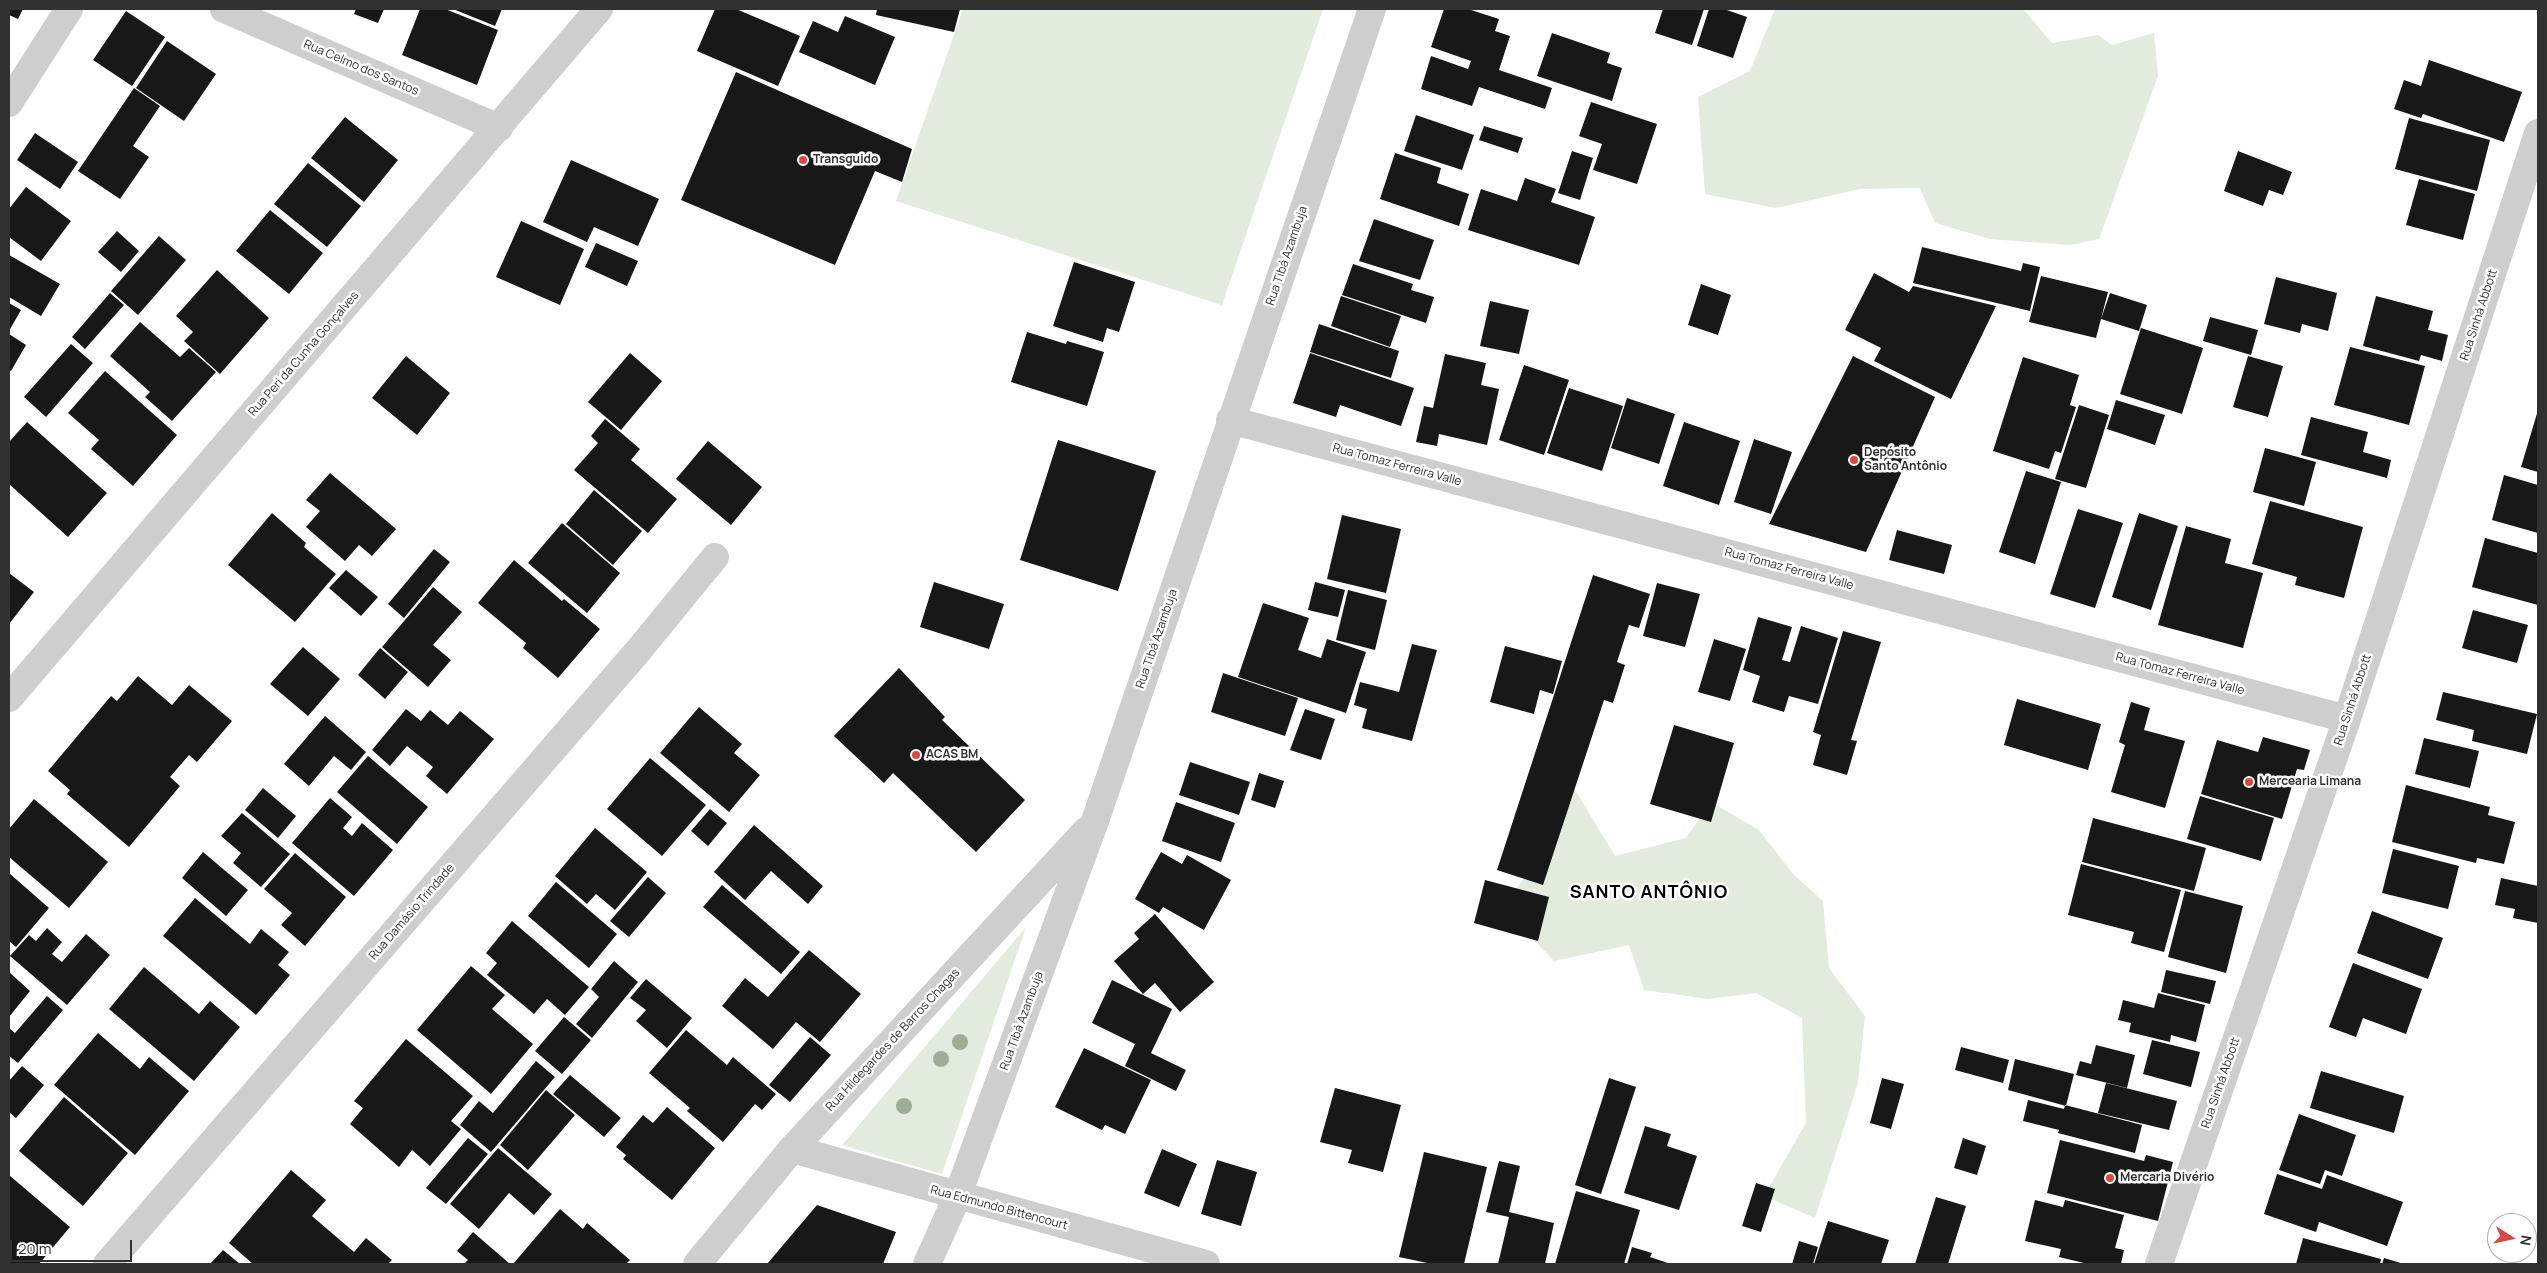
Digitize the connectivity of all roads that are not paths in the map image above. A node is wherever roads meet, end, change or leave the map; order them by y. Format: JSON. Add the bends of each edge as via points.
{"nodes":[{"id":1,"x":69,"y":9,"type":"edge"},
{"id":2,"x":224,"y":9,"type":"edge"},
{"id":3,"x":600,"y":9,"type":"edge"},
{"id":4,"x":1372,"y":9,"type":"edge"},
{"id":5,"x":9,"y":103,"type":"edge"},
{"id":6,"x":498,"y":128,"type":"junction"},
{"id":7,"x":2538,"y":133,"type":"edge"},
{"id":8,"x":1230,"y":420,"type":"junction"},
{"id":9,"x":715,"y":557,"type":"dead end"},
{"id":10,"x":9,"y":698,"type":"edge"},
{"id":11,"x":2347,"y":718,"type":"junction"},
{"id":12,"x":1096,"y":820,"type":"junction"},
{"id":13,"x":792,"y":1149,"type":"junction"},
{"id":14,"x":957,"y":1197,"type":"junction"},
{"id":15,"x":107,"y":1264,"type":"edge"},
{"id":16,"x":697,"y":1264,"type":"edge"},
{"id":17,"x":927,"y":1264,"type":"edge"},
{"id":18,"x":1206,"y":1264,"type":"edge"},
{"id":19,"x":2159,"y":1264,"type":"edge"}],
"edges":[{"from":1,"to":5,"type":"street"},
{"from":2,"to":6,"type":"street","name":"Rua Celmo dos Santos"},
{"from":3,"to":6,"type":"street","name":"Rua Peri da Cunha Gonçalves"},
{"from":4,"to":8,"type":"street","name":"Rua Tibá Azambuja"},
{"from":6,"to":10,"type":"street","name":"Rua Peri da Cunha Gonçalves"},
{"from":7,"to":11,"type":"street","name":"Rua Sinhá Abbott"},
{"from":8,"to":11,"type":"street","name":"Rua Tomaz Ferreira Valle"},
{"from":8,"to":12,"type":"street","name":"Rua Tibá Azambuja"},
{"from":9,"to":15,"type":"street","name":"Rua Damásio Trindade","via":[[638,651]]},
{"from":11,"to":19,"type":"street","name":"Rua Sinhá Abbott"},
{"from":12,"to":13,"type":"street","name":"Rua Hildegardes de Barros Chagas"},
{"from":12,"to":14,"type":"street","name":"Rua Tibá Azambuja"},
{"from":13,"to":14,"type":"street","name":"Rua Edmundo Bittencourt"},
{"from":13,"to":16,"type":"street","name":"Rua Hildegardes de Barros Chagas"},
{"from":14,"to":17,"type":"street","name":"Rua Tibá Azambuja"},
{"from":14,"to":18,"type":"street","name":"Rua Edmundo Bittencourt"}]}
